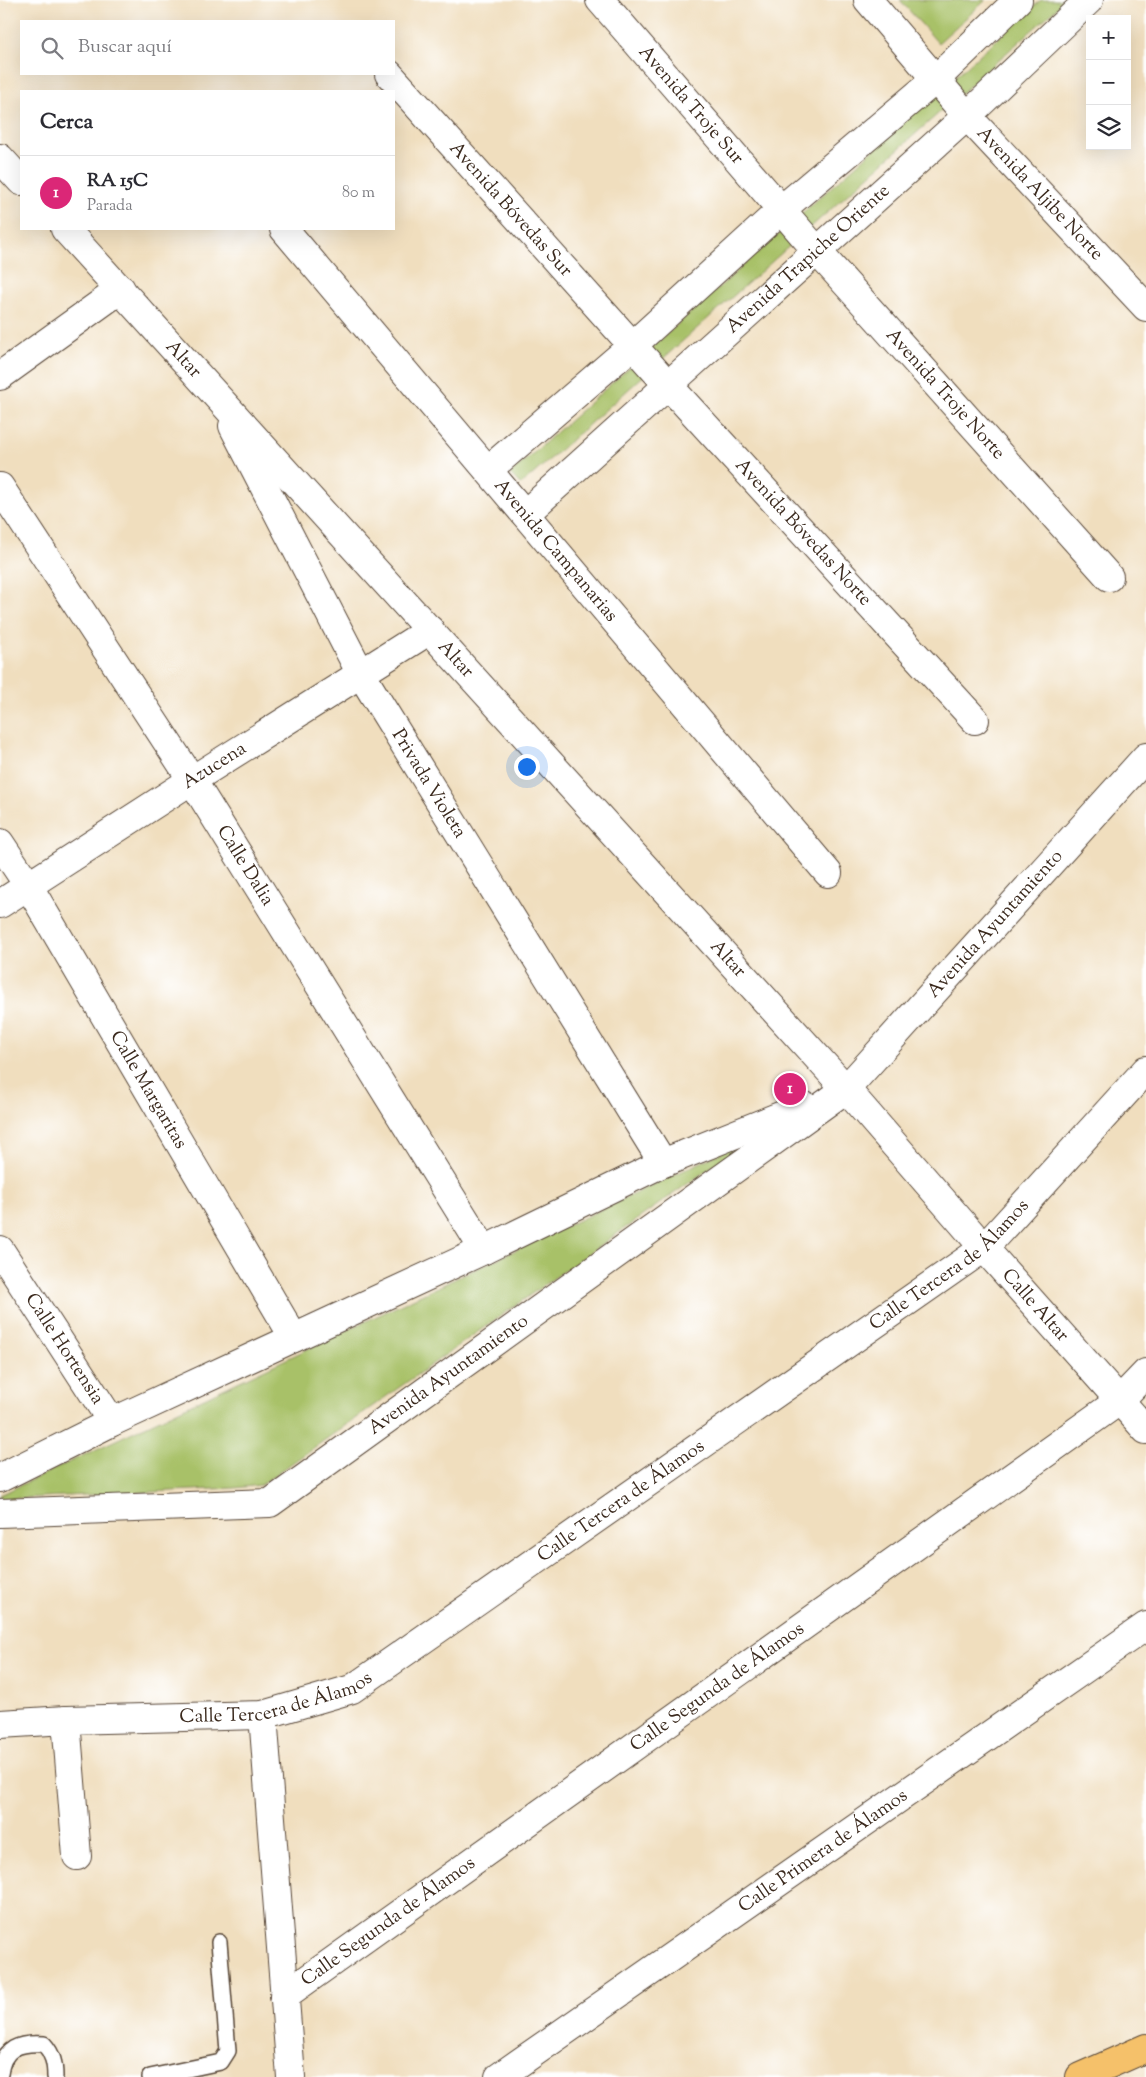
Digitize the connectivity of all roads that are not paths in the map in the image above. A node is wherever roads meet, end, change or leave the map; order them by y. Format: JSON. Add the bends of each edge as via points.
{"nodes":[{"id":1,"x":600,"y":0,"type":"edge"},
{"id":2,"x":868,"y":0,"type":"edge"},
{"id":3,"x":1018,"y":0,"type":"edge"},
{"id":4,"x":1089,"y":0,"type":"edge"},
{"id":5,"x":391,"y":75,"type":"edge"},
{"id":6,"x":936,"y":78,"type":"junction"},
{"id":7,"x":967,"y":116,"type":"junction"},
{"id":8,"x":0,"y":158,"type":"edge"},
{"id":9,"x":20,"y":180,"type":"edge"},
{"id":10,"x":782,"y":209,"type":"junction"},
{"id":11,"x":66,"y":230,"type":"edge"},
{"id":12,"x":285,"y":230,"type":"edge"},
{"id":13,"x":817,"y":250,"type":"junction"},
{"id":14,"x":121,"y":289,"type":"junction"},
{"id":15,"x":1146,"y":307,"type":"edge"},
{"id":16,"x":632,"y":345,"type":"junction"},
{"id":17,"x":0,"y":376,"type":"edge"},
{"id":18,"x":668,"y":385,"type":"junction"},
{"id":19,"x":215,"y":392,"type":"junction"},
{"id":20,"x":488,"y":470,"type":"junction"},
{"id":21,"x":0,"y":487,"type":"edge"},
{"id":22,"x":525,"y":514,"type":"junction"},
{"id":23,"x":1109,"y":577,"type":"dead end"},
{"id":24,"x":430,"y":630,"type":"junction"},
{"id":25,"x":361,"y":674,"type":"junction"},
{"id":26,"x":975,"y":720,"type":"dead end"},
{"id":27,"x":1146,"y":757,"type":"edge"},
{"id":28,"x":192,"y":780,"type":"junction"},
{"id":29,"x":0,"y":843,"type":"edge"},
{"id":30,"x":828,"y":872,"type":"dead end"},
{"id":31,"x":28,"y":885,"type":"junction"},
{"id":32,"x":0,"y":904,"type":"edge"},
{"id":33,"x":1146,"y":1070,"type":"edge"},
{"id":34,"x":846,"y":1089,"type":"junction"},
{"id":35,"x":663,"y":1163,"type":"junction"},
{"id":36,"x":984,"y":1248,"type":"junction"},
{"id":37,"x":0,"y":1250,"type":"edge"},
{"id":38,"x":484,"y":1250,"type":"junction"},
{"id":39,"x":294,"y":1338,"type":"junction"},
{"id":40,"x":1146,"y":1373,"type":"edge"},
{"id":41,"x":1119,"y":1401,"type":"junction"},
{"id":42,"x":112,"y":1422,"type":"junction"},
{"id":43,"x":1146,"y":1430,"type":"edge"},
{"id":44,"x":0,"y":1478,"type":"edge"},
{"id":45,"x":0,"y":1513,"type":"edge"},
{"id":46,"x":1146,"y":1626,"type":"edge"},
{"id":47,"x":263,"y":1715,"type":"junction"},
{"id":48,"x":66,"y":1720,"type":"junction"},
{"id":49,"x":0,"y":1724,"type":"edge"},
{"id":50,"x":77,"y":1856,"type":"dead end"},
{"id":51,"x":219,"y":1942,"type":"dead end"},
{"id":52,"x":284,"y":1996,"type":"junction"},
{"id":53,"x":1146,"y":2048,"type":"edge"},
{"id":54,"x":0,"y":2075,"type":"edge"},
{"id":55,"x":55,"y":2077,"type":"edge"},
{"id":56,"x":150,"y":2077,"type":"edge"},
{"id":57,"x":291,"y":2077,"type":"edge"},
{"id":58,"x":500,"y":2077,"type":"edge"},
{"id":59,"x":1080,"y":2077,"type":"edge"}],
"edges":[{"from":1,"to":10,"type":"street","name":"Avenida Troje Sur"},
{"from":2,"to":6,"type":"street","name":"Avenida Aljibe Norte"},
{"from":3,"to":6,"type":"street"},
{"from":4,"to":7,"type":"street","name":"Avenida Trapiche Oriente"},
{"from":5,"to":16,"type":"street","name":"Avenida Bóvedas Sur"},
{"from":6,"to":7,"type":"street","name":"Avenida Aljibe Norte"},
{"from":6,"to":10,"type":"street"},
{"from":7,"to":13,"type":"street","name":"Avenida Trapiche Oriente"},
{"from":7,"to":15,"type":"street","name":"Avenida Aljibe Norte"},
{"from":8,"to":9,"type":"street"},
{"from":10,"to":13,"type":"street","name":"Avenida Troje Norte"},
{"from":10,"to":16,"type":"street"},
{"from":11,"to":14,"type":"street","name":"Altar"},
{"from":12,"to":20,"type":"street","name":"Avenida Campanarias"},
{"from":13,"to":18,"type":"street","name":"Avenida Trapiche Oriente"},
{"from":13,"to":23,"type":"street","name":"Avenida Troje Norte"},
{"from":14,"to":17,"type":"street"},
{"from":14,"to":19,"type":"street","name":"Altar"},
{"from":16,"to":18,"type":"street","name":"Avenida Bóvedas Norte"},
{"from":16,"to":20,"type":"street"},
{"from":18,"to":22,"type":"street","name":"Avenida Trapiche Oriente"},
{"from":18,"to":26,"type":"street","name":"Avenida Bóvedas Norte"},
{"from":19,"to":24,"type":"street","name":"Altar"},
{"from":19,"to":25,"type":"street","name":"Privada Violeta"},
{"from":20,"to":22,"type":"street","name":"Avenida Campanarias"},
{"from":21,"to":28,"type":"street","name":"Calle Dalia"},
{"from":22,"to":30,"type":"street","name":"Avenida Campanarias"},
{"from":24,"to":25,"type":"street","name":"Azucena"},
{"from":24,"to":34,"type":"street","name":"Altar"},
{"from":25,"to":28,"type":"street","name":"Azucena"},
{"from":25,"to":35,"type":"street","name":"Privada Violeta"},
{"from":27,"to":34,"type":"street","name":"Avenida Ayuntamiento"},
{"from":28,"to":31,"type":"street","name":"Azucena"},
{"from":28,"to":38,"type":"street","name":"Calle Dalia"},
{"from":29,"to":31,"type":"street","name":"Calle Margaritas"},
{"from":31,"to":32,"type":"street","name":"Azucena"},
{"from":31,"to":39,"type":"street","name":"Calle Margaritas"},
{"from":33,"to":36,"type":"street","name":"Calle Tercera de Álamos"},
{"from":34,"to":35,"type":"street","name":"Avenida Ayuntamiento"},
{"from":34,"to":36,"type":"street","name":"Calle Altar"},
{"from":34,"to":45,"type":"street","name":"Avenida Ayuntamiento","via":[[270,1503]]},
{"from":35,"to":38,"type":"street","name":"Avenida Ayuntamiento"},
{"from":36,"to":41,"type":"street","name":"Calle Altar"},
{"from":36,"to":47,"type":"street","name":"Calle Tercera de Álamos","via":[[352,1689]]},
{"from":37,"to":42,"type":"street","name":"Calle Hortensia"},
{"from":38,"to":39,"type":"street","name":"Avenida Ayuntamiento"},
{"from":39,"to":42,"type":"street","name":"Avenida Ayuntamiento"},
{"from":40,"to":41,"type":"street","name":"Calle Segunda de Álamos"},
{"from":41,"to":43,"type":"street","name":"Calle Altar"},
{"from":41,"to":52,"type":"street","name":"Calle Segunda de Álamos"},
{"from":42,"to":44,"type":"street","name":"Avenida Ayuntamiento"},
{"from":46,"to":58,"type":"street","name":"Calle Primera de Álamos"},
{"from":47,"to":48,"type":"street","name":"Calle Tercera de Álamos"},
{"from":47,"to":52,"type":"street"},
{"from":48,"to":49,"type":"street","name":"Calle Tercera de Álamos"},
{"from":48,"to":50,"type":"street"},
{"from":51,"to":56,"type":"lane","via":[[228,2051],[221,2062]]},
{"from":52,"to":57,"type":"street"},
{"from":53,"to":59,"type":"main road"},
{"from":54,"to":55,"type":"lane","via":[[2,2060],[12,2049],[30,2043],[44,2044],[51,2053]]}]}
